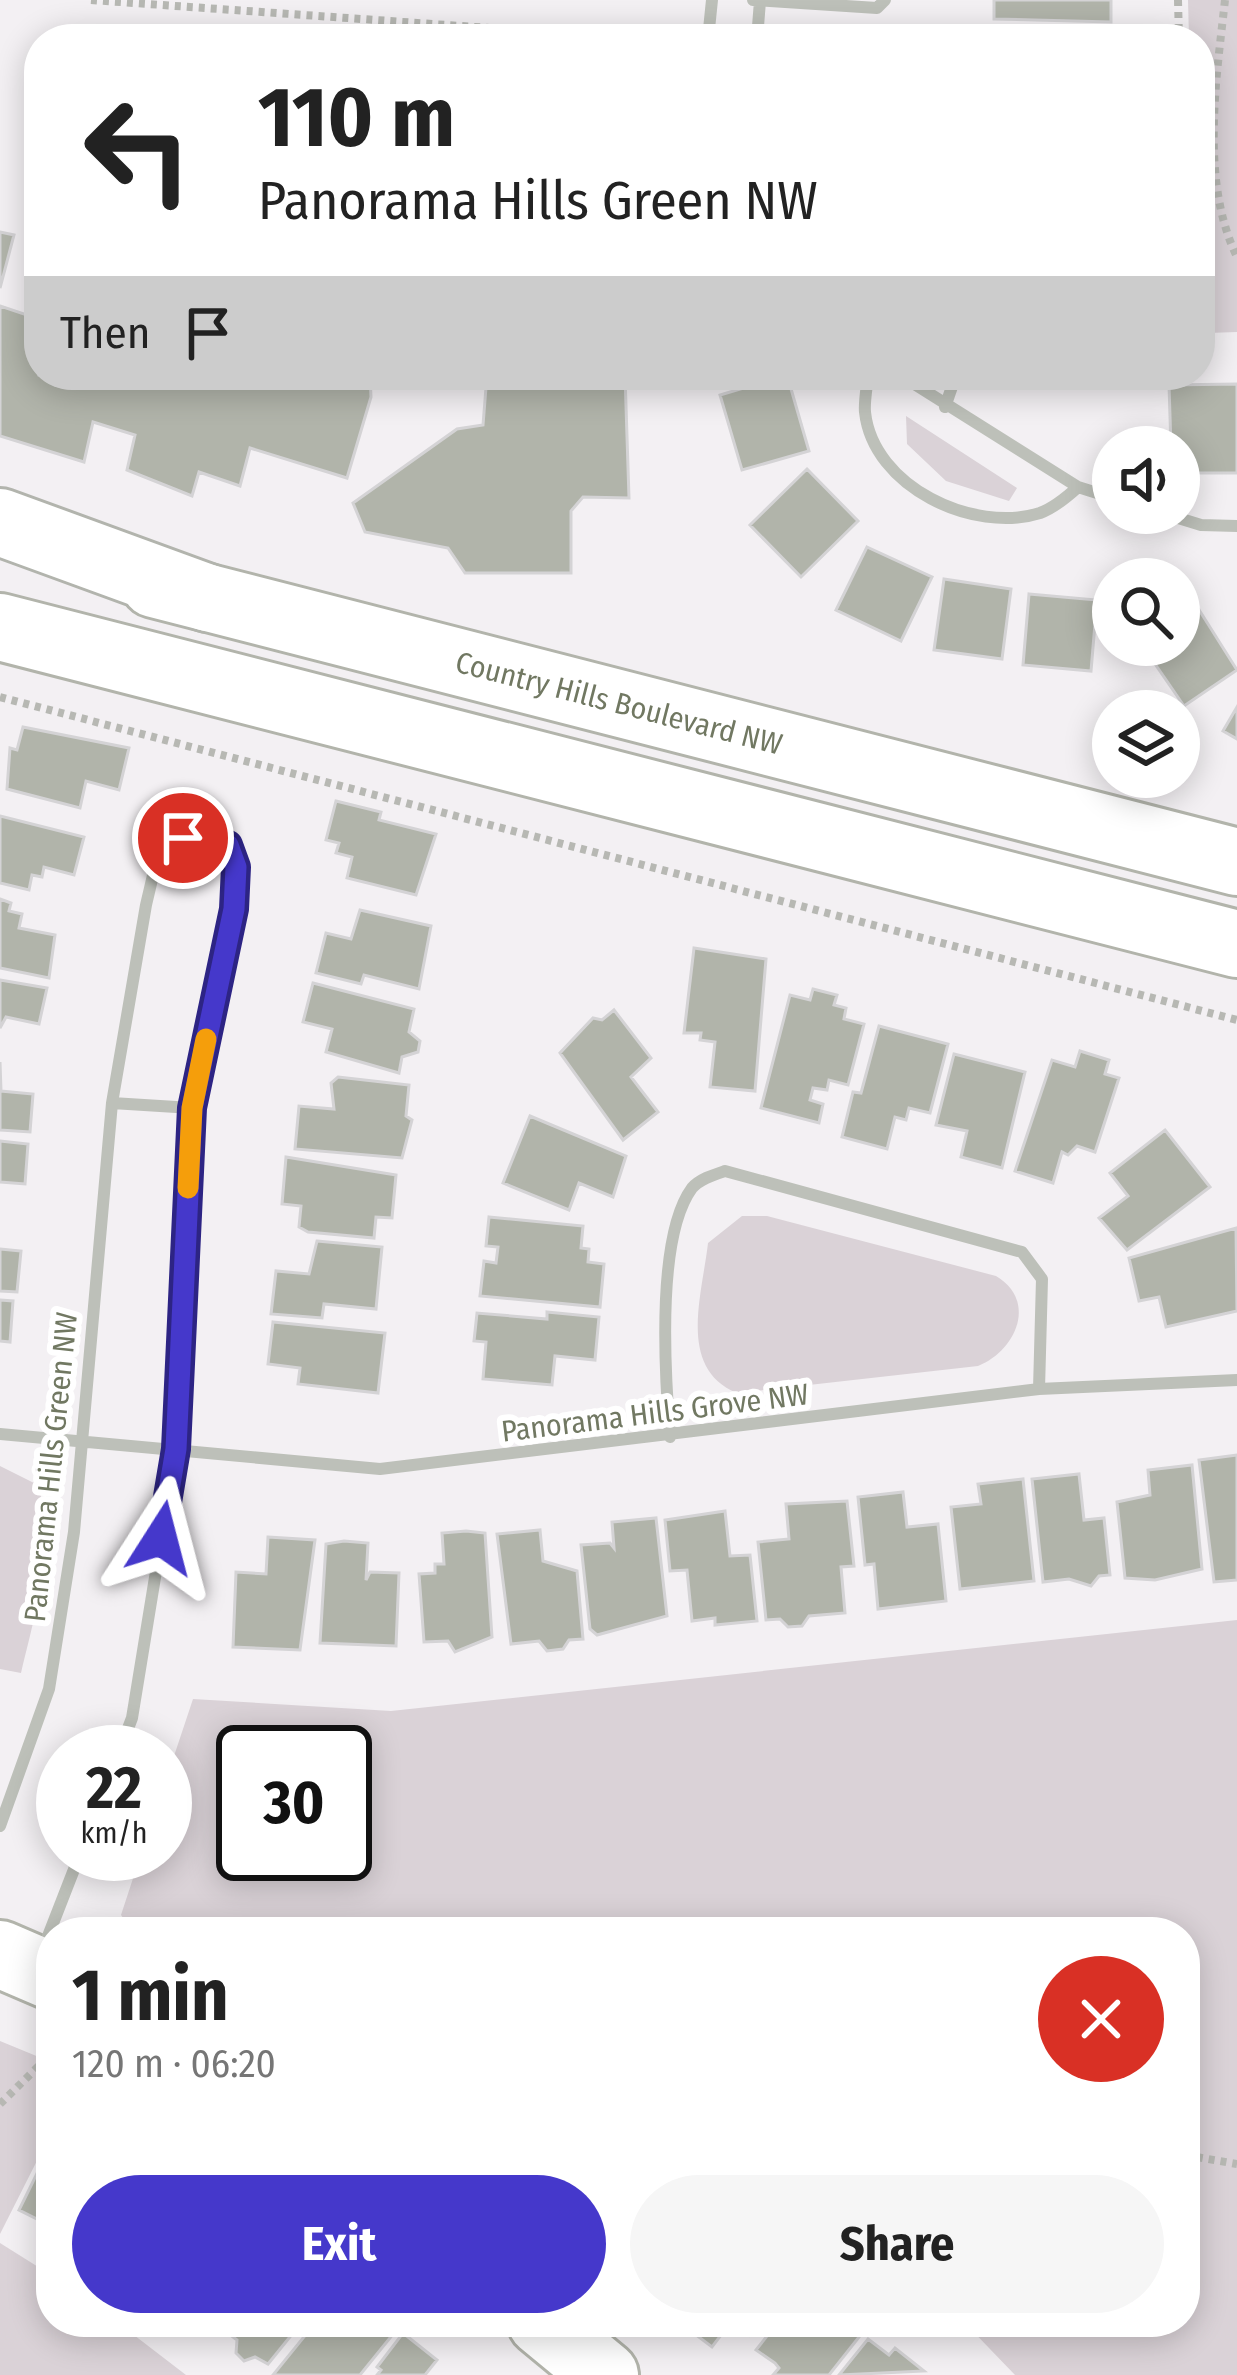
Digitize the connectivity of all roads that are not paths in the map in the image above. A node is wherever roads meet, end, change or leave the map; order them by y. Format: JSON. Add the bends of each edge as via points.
{"nodes":[{"id":1,"x":756,"y":0,"type":"edge"},
{"id":2,"x":885,"y":0,"type":"edge"},
{"id":3,"x":867,"y":390,"type":"edge"},
{"id":4,"x":921,"y":390,"type":"edge"},
{"id":5,"x":951,"y":390,"type":"edge"},
{"id":6,"x":945,"y":407,"type":"junction"},
{"id":7,"x":1078,"y":487,"type":"junction"},
{"id":8,"x":1092,"y":491,"type":"edge"},
{"id":9,"x":0,"y":522,"type":"edge"},
{"id":10,"x":1200,"y":525,"type":"edge"},
{"id":11,"x":1237,"y":526,"type":"edge"},
{"id":12,"x":0,"y":544,"type":"edge"},
{"id":13,"x":208,"y":598,"type":"junction"},
{"id":14,"x":0,"y":627,"type":"edge"},
{"id":15,"x":1237,"y":862,"type":"edge"},
{"id":16,"x":1237,"y":944,"type":"edge"},
{"id":17,"x":112,"y":1103,"type":"junction"},
{"id":18,"x":192,"y":1108,"type":"junction"},
{"id":19,"x":1237,"y":1380,"type":"edge"},
{"id":20,"x":1039,"y":1389,"type":"junction"},
{"id":21,"x":0,"y":1434,"type":"edge"},
{"id":22,"x":670,"y":1437,"type":"junction"},
{"id":23,"x":79,"y":1443,"type":"junction"},
{"id":24,"x":176,"y":1449,"type":"junction"},
{"id":25,"x":129,"y":1725,"type":"edge"},
{"id":26,"x":0,"y":1826,"type":"edge"},
{"id":27,"x":68,"y":1881,"type":"edge"},
{"id":28,"x":51,"y":1917,"type":"edge"},
{"id":29,"x":559,"y":2337,"type":"edge"},
{"id":30,"x":605,"y":2375,"type":"edge"}],
"edges":[{"from":1,"to":2,"type":"street","via":[[877,8]]},
{"from":3,"to":7,"type":"street","via":[[875,442],[910,486],[938,502],[1017,517],[1042,512]]},
{"from":4,"to":6,"type":"street"},
{"from":5,"to":6,"type":"street"},
{"from":6,"to":7,"type":"street"},
{"from":7,"to":8,"type":"street"},
{"from":9,"to":13,"type":"main road"},
{"from":10,"to":11,"type":"street"},
{"from":12,"to":13,"type":"main road","name":"Country Hills Boulevard NW"},
{"from":13,"to":15,"type":"main road","name":"Country Hills Boulevard NW"},
{"from":14,"to":16,"type":"main road"},
{"from":17,"to":18,"type":"street"},
{"from":17,"to":18,"type":"street","name":"Panorama Hills Green NW","via":[[154,871],[183,838],[204,834],[228,845],[236,867]]},
{"from":17,"to":23,"type":"street","name":"Panorama Hills Green NW"},
{"from":18,"to":24,"type":"street","name":"Panorama Hills Green NW"},
{"from":19,"to":20,"type":"street","name":"Panorama Hills Grove NW"},
{"from":20,"to":22,"type":"street","name":"Panorama Hills Grove NW"},
{"from":20,"to":22,"type":"street","via":[[1042,1279],[1022,1252],[725,1171],[696,1183],[676,1215],[663,1358]]},
{"from":21,"to":23,"type":"street","name":"Panorama Hills Grove NW"},
{"from":22,"to":24,"type":"street","name":"Panorama Hills Grove NW","via":[[380,1469]]},
{"from":23,"to":24,"type":"street","name":"Panorama Hills Grove NW"},
{"from":23,"to":26,"type":"street","name":"Panorama Hills Green NW","via":[[50,1689]]},
{"from":24,"to":25,"type":"street","name":"Panorama Hills Green NW"},
{"from":27,"to":28,"type":"street"},
{"from":29,"to":30,"type":"main road"}]}
